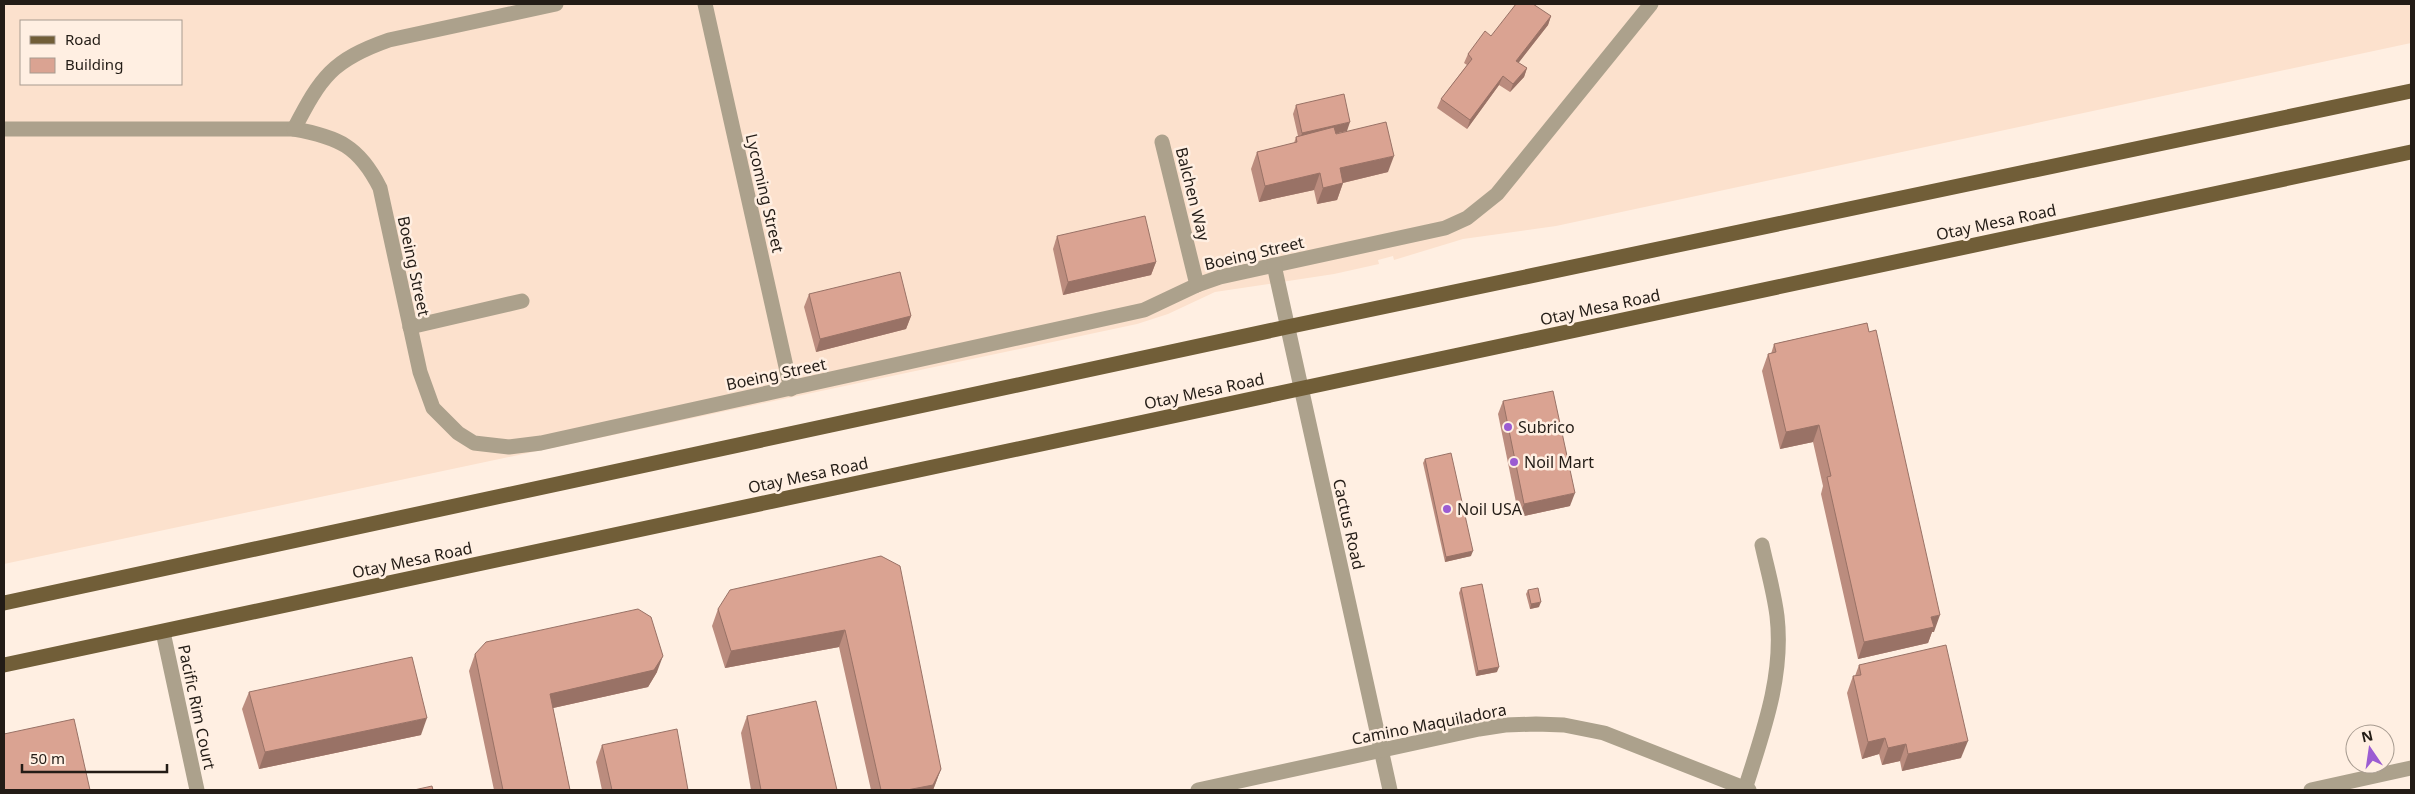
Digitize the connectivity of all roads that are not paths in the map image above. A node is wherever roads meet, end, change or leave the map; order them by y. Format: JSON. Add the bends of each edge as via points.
{"nodes":[{"id":1,"x":556,"y":4,"type":"edge"},
{"id":2,"x":705,"y":4,"type":"edge"},
{"id":3,"x":1651,"y":4,"type":"edge"},
{"id":4,"x":2411,"y":90,"type":"edge"},
{"id":5,"x":4,"y":129,"type":"edge"},
{"id":6,"x":294,"y":129,"type":"junction"},
{"id":7,"x":1162,"y":142,"type":"dead end"},
{"id":8,"x":2411,"y":152,"type":"edge"},
{"id":9,"x":1274,"y":265,"type":"junction"},
{"id":10,"x":1197,"y":285,"type":"junction"},
{"id":11,"x":522,"y":301,"type":"dead end"},
{"id":12,"x":410,"y":327,"type":"junction"},
{"id":13,"x":1287,"y":327,"type":"junction"},
{"id":14,"x":1300,"y":388,"type":"junction"},
{"id":15,"x":791,"y":389,"type":"junction"},
{"id":16,"x":1762,"y":545,"type":"dead end"},
{"id":17,"x":4,"y":603,"type":"edge"},
{"id":18,"x":163,"y":632,"type":"junction"},
{"id":19,"x":4,"y":665,"type":"edge"},
{"id":20,"x":1382,"y":750,"type":"junction"},
{"id":21,"x":2411,"y":768,"type":"edge"},
{"id":22,"x":197,"y":790,"type":"edge"},
{"id":23,"x":1198,"y":790,"type":"edge"},
{"id":24,"x":1390,"y":790,"type":"edge"},
{"id":25,"x":1747,"y":790,"type":"edge"},
{"id":26,"x":2311,"y":790,"type":"edge"}],
"edges":[{"from":1,"to":6,"type":"street","via":[[389,40],[364,49],[318,85]]},
{"from":2,"to":15,"type":"street","name":"Lycoming Street"},
{"from":3,"to":9,"type":"street","name":"Boeing Street","via":[[1497,194],[1482,208],[1445,228]]},
{"from":4,"to":13,"type":"main road"},
{"from":5,"to":6,"type":"street","name":"Boeing Street"},
{"from":6,"to":12,"type":"street","name":"Boeing Street","via":[[321,134],[342,143],[370,168],[380,188]]},
{"from":7,"to":10,"type":"street","name":"Balchen Way"},
{"from":8,"to":14,"type":"main road","name":"Otay Mesa Road"},
{"from":9,"to":10,"type":"street","name":"Boeing Street"},
{"from":9,"to":13,"type":"street","name":"Cactus Road"},
{"from":10,"to":15,"type":"street","name":"Boeing Street","via":[[1144,310]]},
{"from":11,"to":12,"type":"street"},
{"from":12,"to":15,"type":"street","name":"Boeing Street","via":[[420,372],[433,408],[458,433],[474,443],[490,446],[541,442]]},
{"from":13,"to":14,"type":"street","name":"Cactus Road"},
{"from":13,"to":17,"type":"main road"},
{"from":14,"to":18,"type":"main road","name":"Otay Mesa Road"},
{"from":14,"to":20,"type":"street","name":"Cactus Road"},
{"from":16,"to":25,"type":"street","via":[[1777,616],[1776,677]]},
{"from":18,"to":19,"type":"main road","name":"Otay Mesa Road"},
{"from":18,"to":22,"type":"street","name":"Pacific Rim Court"},
{"from":20,"to":23,"type":"street","name":"Camino Maquiladora"},
{"from":20,"to":24,"type":"street","name":"Cactus Road"},
{"from":20,"to":25,"type":"street","name":"Camino Maquiladora","via":[[1505,725],[1564,725],[1604,733]]},
{"from":21,"to":26,"type":"street"}]}
